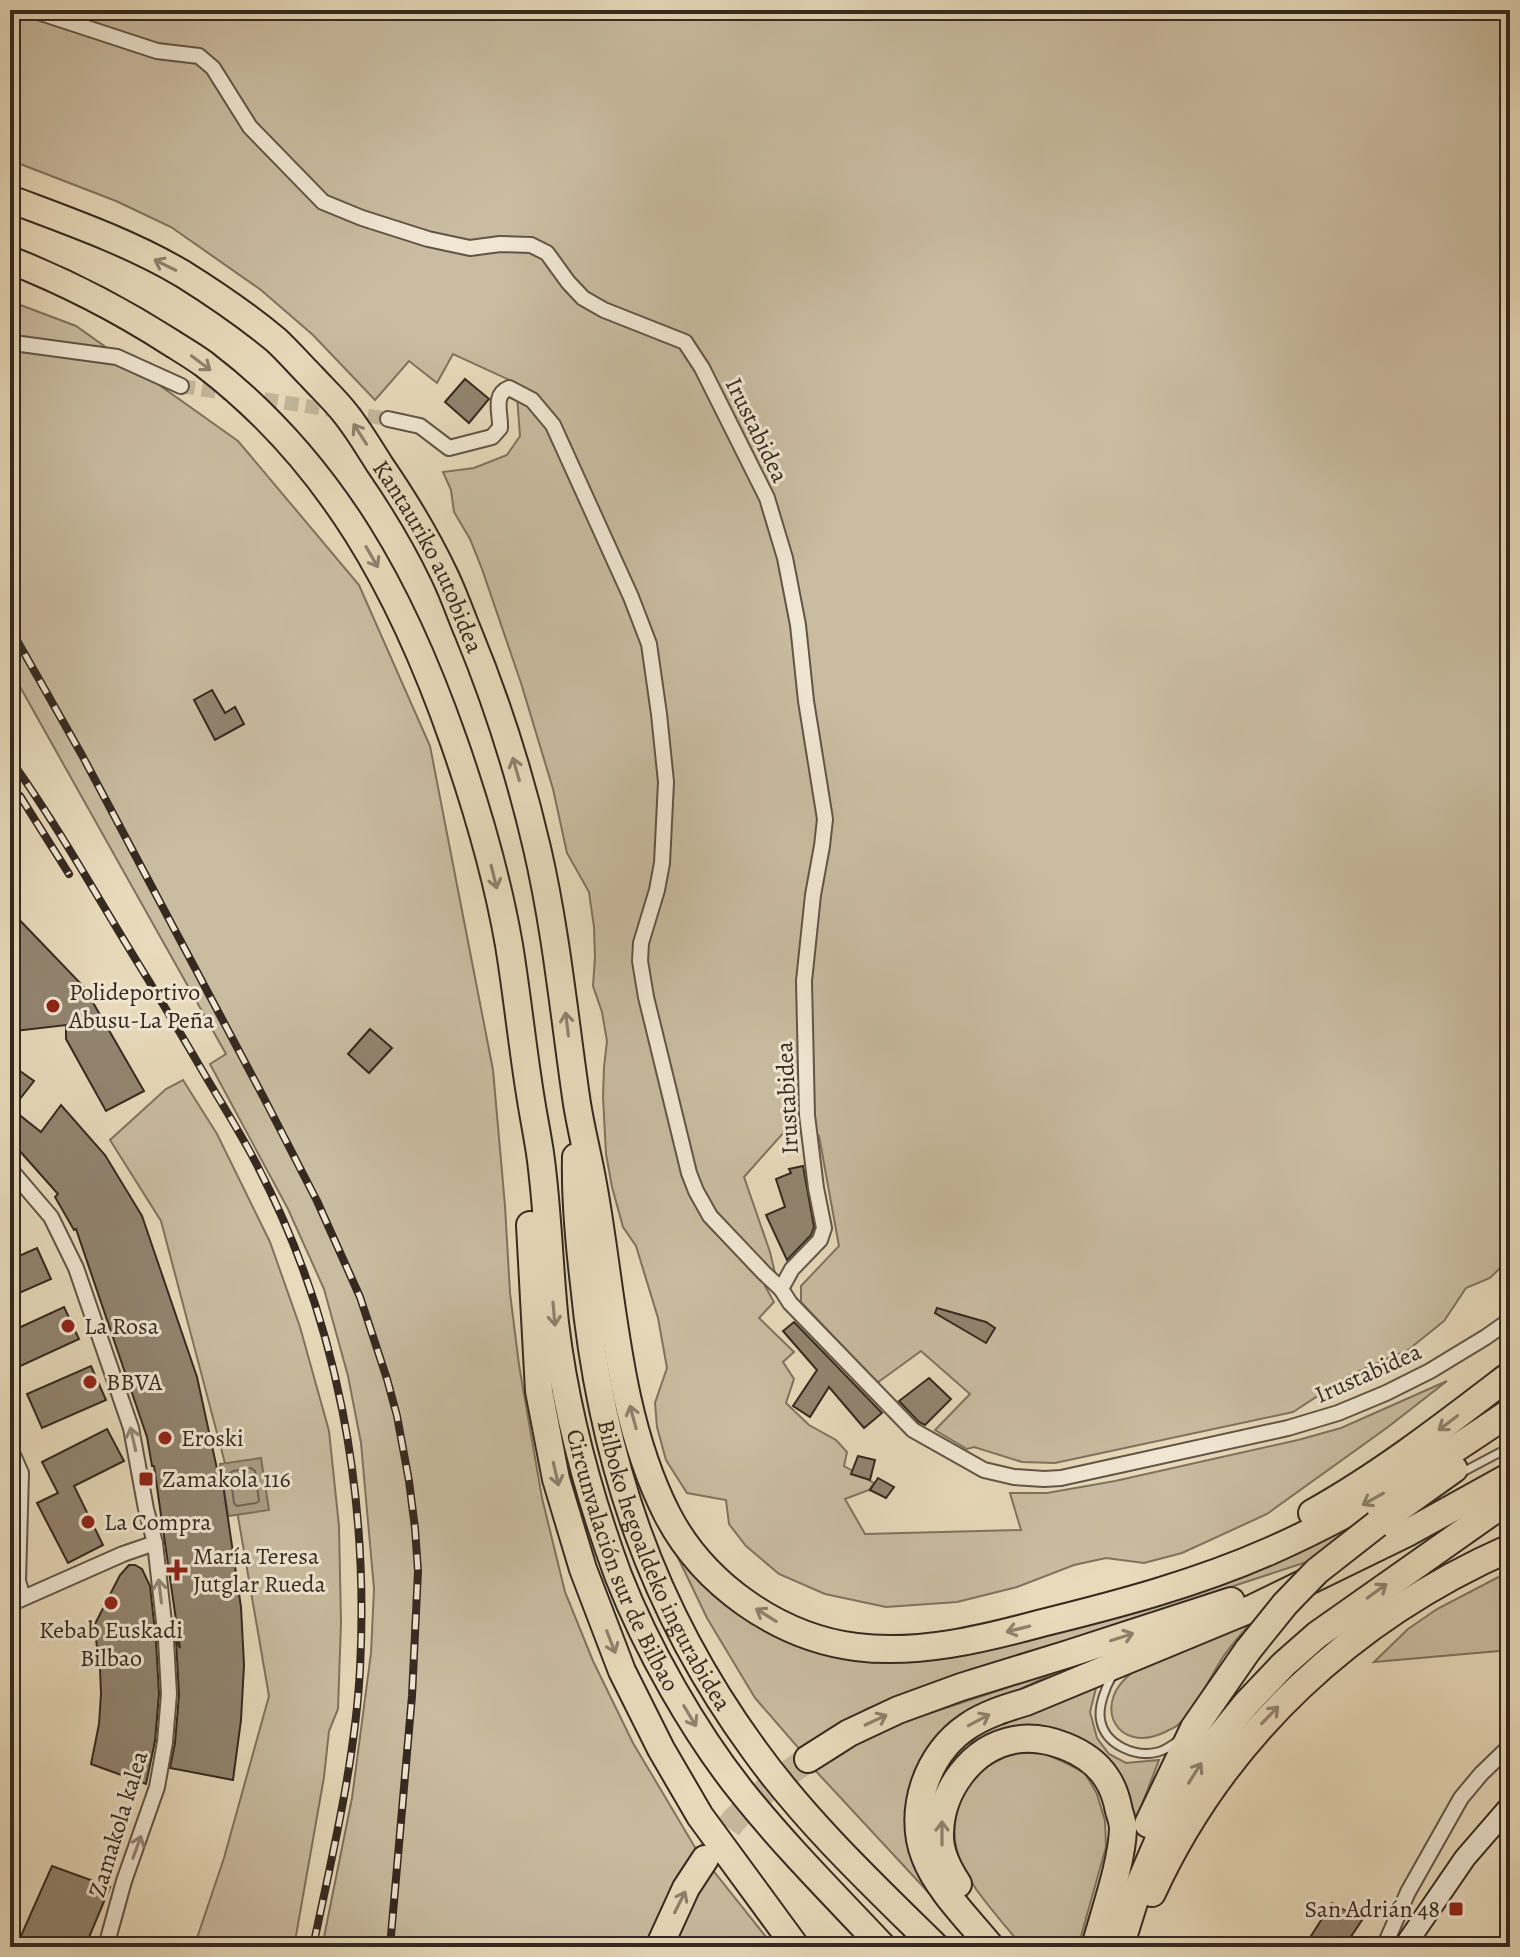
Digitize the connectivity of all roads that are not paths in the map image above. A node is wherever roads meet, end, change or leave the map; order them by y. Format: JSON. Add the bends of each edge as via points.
{"nodes":[{"id":1,"x":32,"y":10,"type":"edge"},
{"id":2,"x":10,"y":199,"type":"edge"},
{"id":3,"x":10,"y":260,"type":"edge"},
{"id":4,"x":10,"y":344,"type":"edge"},
{"id":5,"x":181,"y":386,"type":"tunnel mouth"},
{"id":6,"x":388,"y":419,"type":"tunnel mouth"},
{"id":7,"x":530,"y":1098,"type":"junction"},
{"id":8,"x":576,"y":1101,"type":"junction"},
{"id":9,"x":10,"y":1169,"type":"edge"},
{"id":10,"x":781,"y":1289,"type":"junction"},
{"id":11,"x":1510,"y":1320,"type":"edge"},
{"id":12,"x":1510,"y":1375,"type":"edge"},
{"id":13,"x":1510,"y":1412,"type":"edge"},
{"id":14,"x":1510,"y":1425,"type":"edge"},
{"id":15,"x":1510,"y":1447,"type":"edge"},
{"id":16,"x":10,"y":1448,"type":"edge"},
{"id":17,"x":1510,"y":1476,"type":"edge"},
{"id":18,"x":1433,"y":1485,"type":"junction"},
{"id":19,"x":1510,"y":1499,"type":"edge"},
{"id":20,"x":1409,"y":1532,"type":"junction"},
{"id":21,"x":155,"y":1543,"type":"junction"},
{"id":22,"x":1510,"y":1548,"type":"edge"},
{"id":23,"x":1147,"y":1594,"type":"junction"},
{"id":24,"x":16,"y":1601,"type":"edge"},
{"id":25,"x":1117,"y":1665,"type":"junction"},
{"id":26,"x":1194,"y":1728,"type":"junction"},
{"id":27,"x":1510,"y":1746,"type":"edge"},
{"id":28,"x":808,"y":1759,"type":"tunnel mouth"},
{"id":29,"x":791,"y":1796,"type":"junction"},
{"id":30,"x":1510,"y":1806,"type":"edge"},
{"id":31,"x":705,"y":1859,"type":"tunnel mouth"},
{"id":32,"x":748,"y":1883,"type":"junction"},
{"id":33,"x":104,"y":1947,"type":"edge"},
{"id":34,"x":659,"y":1947,"type":"edge"},
{"id":35,"x":796,"y":1947,"type":"edge"},
{"id":36,"x":808,"y":1947,"type":"edge"},
{"id":37,"x":883,"y":1947,"type":"edge"},
{"id":38,"x":936,"y":1947,"type":"edge"},
{"id":39,"x":956,"y":1947,"type":"edge"},
{"id":40,"x":991,"y":1947,"type":"edge"},
{"id":41,"x":1006,"y":1947,"type":"edge"},
{"id":42,"x":1096,"y":1947,"type":"edge"},
{"id":43,"x":1120,"y":1947,"type":"edge"},
{"id":44,"x":1127,"y":1947,"type":"edge"},
{"id":45,"x":1384,"y":1947,"type":"edge"},
{"id":46,"x":1404,"y":1947,"type":"edge"}],
"edges":[{"from":1,"to":10,"type":"street","name":"Irustabidea","via":[[157,51],[199,56],[213,68],[250,127],[323,202],[389,227],[470,248],[531,245],[547,253],[583,298],[685,342],[702,368],[767,498],[785,558],[825,819],[804,981],[807,1115],[824,1228]]},
{"from":8,"to":2,"type":"highway","name":"Kantauriko autobidea","one_way":true,"via":[[552,926],[514,762],[447,578],[411,511],[347,415],[281,344],[180,272],[100,233]]},
{"from":3,"to":7,"type":"highway","name":"Kantauriko autobidea","one_way":true,"via":[[139,322],[203,363],[266,419],[325,484],[372,555],[435,688],[472,793],[509,945]]},
{"from":4,"to":5,"type":"street","via":[[117,357]]},
{"from":6,"to":10,"type":"street","name":"Irustabidea","via":[[420,426],[449,448],[492,437],[500,428],[498,398],[509,388],[532,400],[553,425],[574,468],[649,644],[666,782],[662,863],[640,961],[689,1173],[710,1216]]},
{"from":7,"to":32,"type":"highway","one_way":true,"via":[[527,1155],[539,1391],[556,1479],[622,1671],[700,1816]]},
{"from":7,"to":37,"type":"highway","name":"Circunvalación sur de Bilbao","one_way":true,"via":[[567,1400],[619,1577],[651,1647],[713,1753],[790,1850]]},
{"from":23,"to":8,"type":"highway","one_way":true,"via":[[1007,1632],[887,1649],[812,1637],[777,1622],[715,1578],[678,1535],[644,1458],[616,1340]]},
{"from":8,"to":29,"type":"highway","name":"Bilboko hegoaldeko ingurabidea","via":[[575,1185],[587,1321],[629,1510],[694,1657],[742,1733]]},
{"from":21,"to":9,"type":"street","name":"Zamakola kalea","one_way":true,"via":[[131,1428],[76,1268],[51,1217]]},
{"from":10,"to":11,"type":"street","name":"Irustabidea","via":[[913,1430],[984,1470],[1044,1479],[1338,1413],[1430,1371]]},
{"from":12,"to":23,"type":"highway","one_way":true,"via":[[1332,1501]]},
{"from":13,"to":23,"type":"highway","one_way":true,"via":[[1441,1460],[1360,1506],[1258,1556]]},
{"from":14,"to":18,"type":"highway"},
{"from":15,"to":18,"type":"lane"},
{"from":16,"to":24,"type":"street","via":[[21,1473]]},
{"from":17,"to":20,"type":"highway"},
{"from":18,"to":26,"type":"highway","bridge":true,"via":[[1317,1571],[1248,1650]]},
{"from":43,"to":19,"type":"highway","one_way":true,"via":[[1169,1816],[1212,1746],[1246,1704],[1317,1635]]},
{"from":20,"to":25,"type":"highway","via":[[1253,1608]]},
{"from":28,"to":20,"type":"highway","one_way":true,"via":[[910,1705],[1247,1596]]},
{"from":21,"to":24,"type":"street"},
{"from":33,"to":21,"type":"street","name":"Zamakola kalea","one_way":true,"via":[[157,1787],[165,1742],[169,1694]]},
{"from":44,"to":22,"type":"highway","one_way":true,"via":[[1185,1830],[1270,1716],[1307,1678],[1373,1626]]},
{"from":25,"to":26,"type":"lane","via":[[1100,1720],[1119,1747],[1157,1752]]},
{"from":40,"to":25,"type":"highway","one_way":true,"via":[[925,1859],[918,1819],[925,1782],[946,1744],[988,1714]]},
{"from":26,"to":42,"type":"highway"},
{"from":27,"to":45,"type":"street","via":[[1461,1798]]},
{"from":29,"to":38,"type":"highway","name":"Bilboko hegoaldeko ingurabidea"},
{"from":29,"to":39,"type":"highway"},
{"from":30,"to":46,"type":"street","via":[[1465,1858]]},
{"from":34,"to":31,"type":"highway","one_way":true},
{"from":32,"to":35,"type":"highway"},
{"from":32,"to":36,"type":"highway"},
{"from":41,"to":42,"type":"highway","one_way":true,"via":[[954,1879],[940,1834],[943,1811],[961,1772],[994,1747],[1015,1740],[1070,1748],[1106,1776],[1116,1798],[1123,1826],[1119,1858]]}]}
